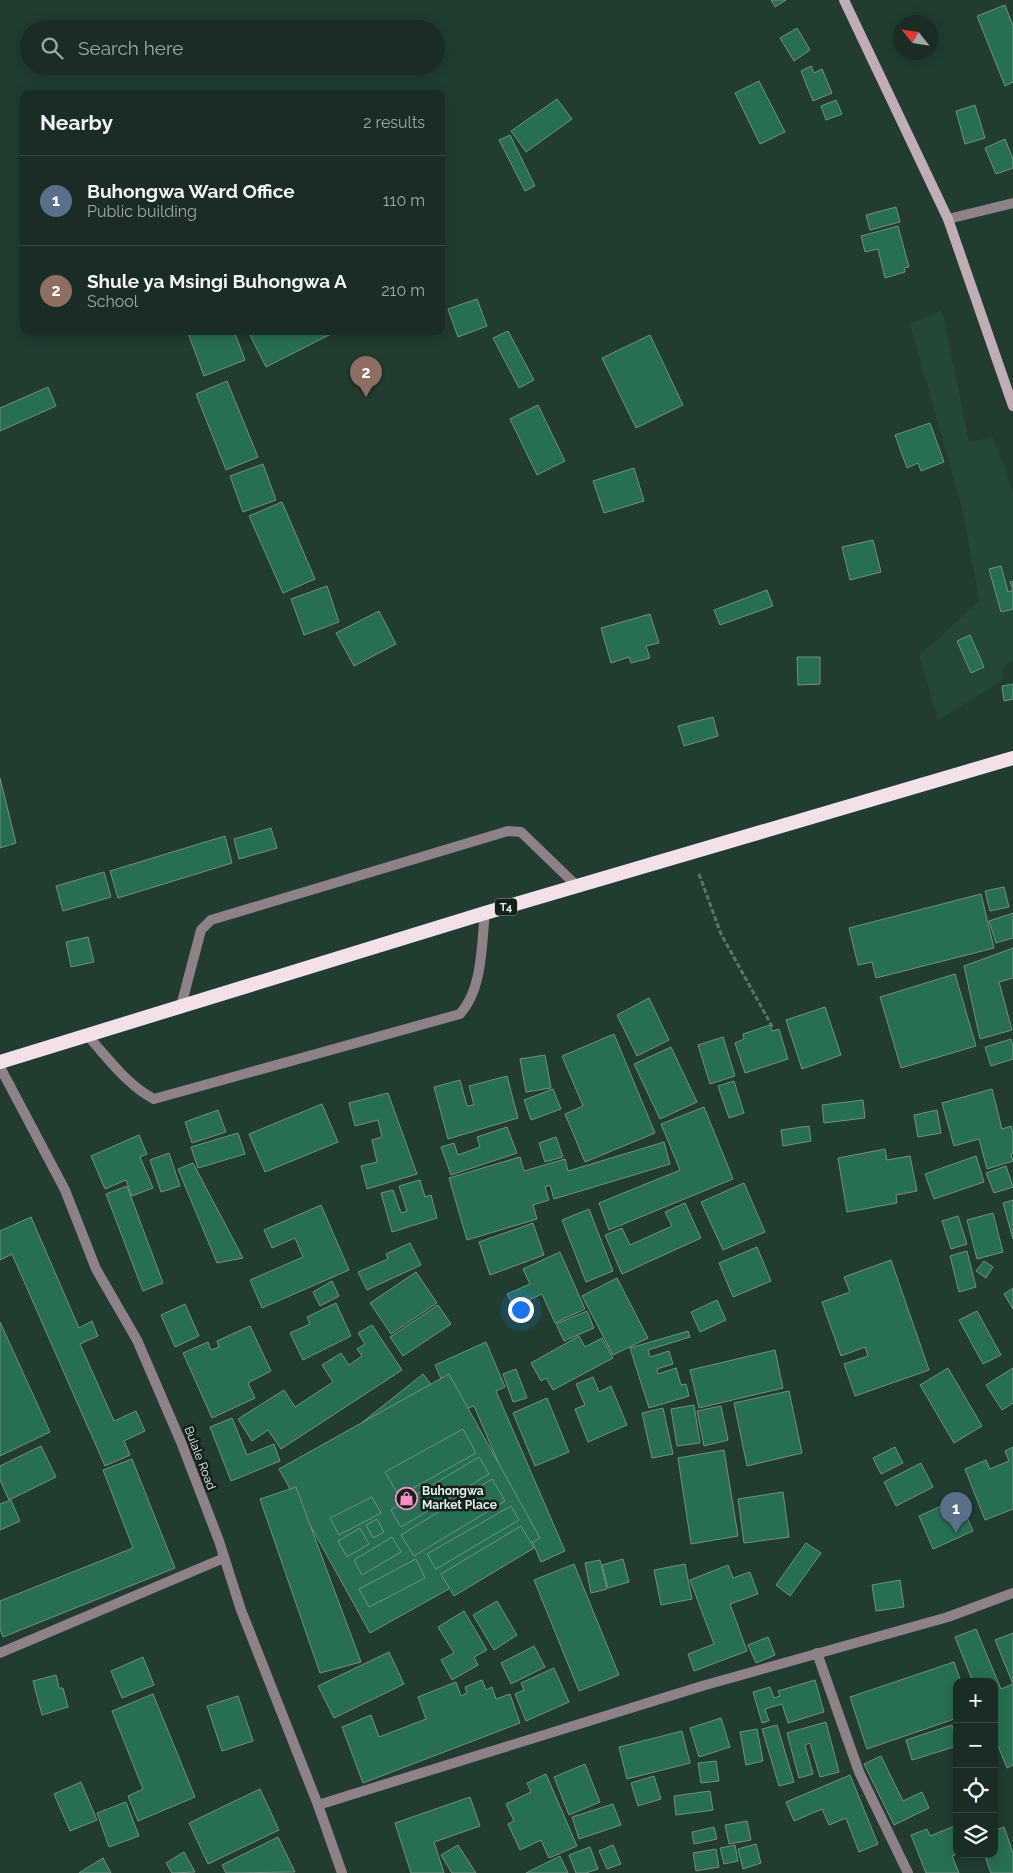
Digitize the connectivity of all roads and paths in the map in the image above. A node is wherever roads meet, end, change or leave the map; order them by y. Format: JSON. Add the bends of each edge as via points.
{"nodes":[{"id":1,"x":844,"y":0,"type":"edge"},
{"id":2,"x":1013,"y":203,"type":"edge"},
{"id":3,"x":948,"y":219,"type":"junction"},
{"id":4,"x":1013,"y":406,"type":"edge"},
{"id":5,"x":1013,"y":758,"type":"edge"},
{"id":6,"x":690,"y":852,"type":"junction"},
{"id":7,"x":577,"y":886,"type":"junction"},
{"id":8,"x":486,"y":913,"type":"junction"},
{"id":9,"x":181,"y":1006,"type":"junction"},
{"id":10,"x":773,"y":1028,"type":"dead end"},
{"id":11,"x":87,"y":1035,"type":"junction"},
{"id":12,"x":0,"y":1062,"type":"edge"},
{"id":13,"x":0,"y":1067,"type":"edge"},
{"id":14,"x":224,"y":1558,"type":"junction"},
{"id":15,"x":1013,"y":1593,"type":"edge"},
{"id":16,"x":0,"y":1654,"type":"edge"},
{"id":17,"x":817,"y":1654,"type":"junction"},
{"id":18,"x":318,"y":1805,"type":"junction"},
{"id":19,"x":342,"y":1873,"type":"edge"},
{"id":20,"x":908,"y":1873,"type":"edge"}],
"edges":[{"from":1,"to":3,"type":"main road"},
{"from":2,"to":3,"type":"street"},
{"from":3,"to":4,"type":"main road"},
{"from":5,"to":6,"type":"highway","number":"T4"},
{"from":6,"to":7,"type":"highway","number":"T4"},
{"from":6,"to":10,"type":"path","via":[[721,934]]},
{"from":7,"to":8,"type":"highway","number":"T4"},
{"from":7,"to":9,"type":"street","via":[[521,832],[508,831],[211,920],[201,930]]},
{"from":8,"to":9,"type":"highway","number":"T4"},
{"from":8,"to":11,"type":"street","via":[[476,987],[460,1014],[154,1099],[132,1085]]},
{"from":9,"to":11,"type":"highway","number":"T4"},
{"from":11,"to":12,"type":"highway","number":"T4"},
{"from":13,"to":14,"type":"street","name":"Bulale Road","via":[[65,1190],[96,1269],[138,1340],[181,1442]]},
{"from":14,"to":16,"type":"street"},
{"from":14,"to":18,"type":"street","name":"Bulale Road"},
{"from":15,"to":17,"type":"street","via":[[948,1617]]},
{"from":17,"to":18,"type":"street","via":[[702,1686]]},
{"from":17,"to":20,"type":"street","via":[[859,1772]]},
{"from":18,"to":19,"type":"street","name":"Bulale Road"}]}
